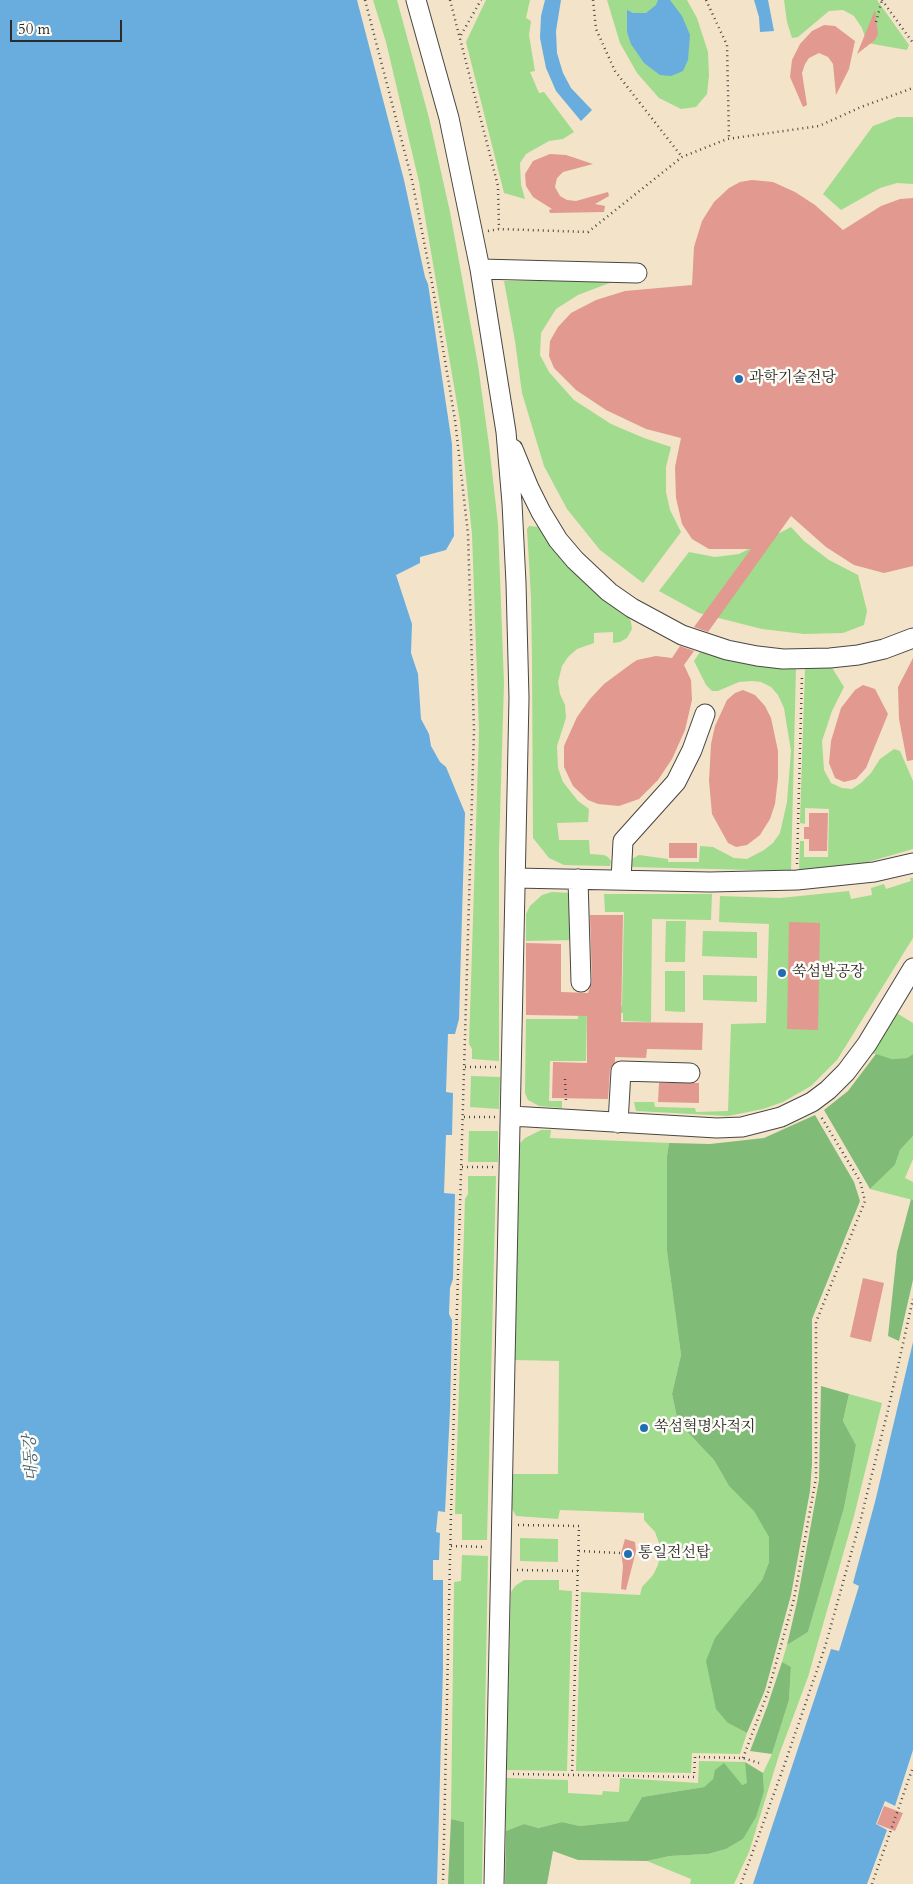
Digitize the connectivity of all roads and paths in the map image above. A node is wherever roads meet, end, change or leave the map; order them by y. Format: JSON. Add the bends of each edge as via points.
{"nodes":[{"id":1,"x":365,"y":0,"type":"edge"},
{"id":2,"x":416,"y":0,"type":"edge"},
{"id":3,"x":450,"y":0,"type":"edge"},
{"id":4,"x":480,"y":0,"type":"edge"},
{"id":5,"x":593,"y":0,"type":"edge"},
{"id":6,"x":706,"y":0,"type":"edge"},
{"id":7,"x":882,"y":0,"type":"edge"},
{"id":8,"x":876,"y":22,"type":"dead end"},
{"id":9,"x":460,"y":36,"type":"junction"},
{"id":10,"x":913,"y":43,"type":"edge"},
{"id":11,"x":913,"y":88,"type":"edge"},
{"id":12,"x":729,"y":138,"type":"junction"},
{"id":13,"x":682,"y":157,"type":"junction"},
{"id":14,"x":499,"y":230,"type":"junction"},
{"id":15,"x":472,"y":234,"type":"junction"},
{"id":16,"x":480,"y":269,"type":"junction"},
{"id":17,"x":637,"y":273,"type":"dead end"},
{"id":18,"x":506,"y":432,"type":"junction"},
{"id":19,"x":913,"y":638,"type":"edge"},
{"id":20,"x":802,"y":659,"type":"junction"},
{"id":21,"x":705,"y":714,"type":"dead end"},
{"id":22,"x":913,"y":863,"type":"edge"},
{"id":23,"x":515,"y":878,"type":"junction"},
{"id":24,"x":578,"y":879,"type":"junction"},
{"id":25,"x":620,"y":880,"type":"junction"},
{"id":26,"x":796,"y":880,"type":"junction"},
{"id":27,"x":913,"y":968,"type":"edge"},
{"id":28,"x":581,"y":982,"type":"dead end"},
{"id":29,"x":465,"y":1067,"type":"junction"},
{"id":30,"x":498,"y":1067,"type":"dead end"},
{"id":31,"x":690,"y":1073,"type":"dead end"},
{"id":32,"x":565,"y":1079,"type":"dead end"},
{"id":33,"x":812,"y":1102,"type":"junction"},
{"id":34,"x":566,"y":1103,"type":"dead end"},
{"id":35,"x":464,"y":1117,"type":"junction"},
{"id":36,"x":504,"y":1117,"type":"junction"},
{"id":37,"x":618,"y":1123,"type":"junction"},
{"id":38,"x":461,"y":1167,"type":"junction"},
{"id":39,"x":495,"y":1167,"type":"dead end"},
{"id":40,"x":913,"y":1299,"type":"edge"},
{"id":41,"x":502,"y":1525,"type":"junction"},
{"id":42,"x":451,"y":1546,"type":"junction"},
{"id":43,"x":487,"y":1547,"type":"dead end"},
{"id":44,"x":579,"y":1551,"type":"junction"},
{"id":45,"x":620,"y":1553,"type":"dead end"},
{"id":46,"x":502,"y":1570,"type":"junction"},
{"id":47,"x":578,"y":1571,"type":"junction"},
{"id":48,"x":743,"y":1758,"type":"junction"},
{"id":49,"x":759,"y":1763,"type":"dead end"},
{"id":50,"x":913,"y":1767,"type":"edge"},
{"id":51,"x":496,"y":1774,"type":"junction"},
{"id":52,"x":572,"y":1774,"type":"junction"},
{"id":53,"x":443,"y":1884,"type":"edge"},
{"id":54,"x":494,"y":1884,"type":"edge"},
{"id":55,"x":741,"y":1884,"type":"edge"},
{"id":56,"x":872,"y":1884,"type":"edge"}],
"edges":[{"from":1,"to":29,"type":"path","via":[[412,180],[432,283],[455,420],[468,534],[474,730]]},
{"from":2,"to":15,"type":"street","via":[[449,118]]},
{"from":3,"to":9,"type":"path"},
{"from":4,"to":9,"type":"path"},
{"from":5,"to":13,"type":"path","via":[[596,28],[616,71]]},
{"from":6,"to":12,"type":"path","via":[[727,45]]},
{"from":7,"to":8,"type":"path"},
{"from":7,"to":10,"type":"path"},
{"from":9,"to":14,"type":"path","via":[[498,186]]},
{"from":11,"to":12,"type":"path","via":[[819,126]]},
{"from":12,"to":13,"type":"path"},
{"from":13,"to":14,"type":"path","via":[[588,232]]},
{"from":14,"to":15,"type":"path"},
{"from":15,"to":16,"type":"street"},
{"from":16,"to":17,"type":"street"},
{"from":16,"to":18,"type":"street"},
{"from":18,"to":20,"type":"street","via":[[548,525],[575,560],[609,592],[682,636],[757,656]]},
{"from":18,"to":23,"type":"street","via":[[516,574],[519,698]]},
{"from":19,"to":20,"type":"street","via":[[858,655]]},
{"from":20,"to":26,"type":"path"},
{"from":21,"to":25,"type":"street","via":[[676,782],[623,841]]},
{"from":22,"to":26,"type":"street","via":[[874,872]]},
{"from":23,"to":24,"type":"street"},
{"from":23,"to":36,"type":"street"},
{"from":24,"to":25,"type":"street"},
{"from":24,"to":28,"type":"street"},
{"from":25,"to":26,"type":"street"},
{"from":27,"to":33,"type":"street","via":[[846,1072]]},
{"from":29,"to":30,"type":"path"},
{"from":29,"to":35,"type":"path"},
{"from":31,"to":37,"type":"street","via":[[621,1071]]},
{"from":32,"to":34,"type":"path"},
{"from":33,"to":37,"type":"street","via":[[781,1117],[742,1127]]},
{"from":33,"to":48,"type":"path","via":[[860,1181],[865,1201],[816,1322],[816,1478],[794,1599],[768,1692]]},
{"from":35,"to":36,"type":"path"},
{"from":35,"to":38,"type":"path"},
{"from":36,"to":37,"type":"street"},
{"from":36,"to":41,"type":"street"},
{"from":38,"to":39,"type":"path"},
{"from":38,"to":42,"type":"path"},
{"from":40,"to":55,"type":"path","via":[[861,1518],[825,1646]]},
{"from":41,"to":44,"type":"path","via":[[579,1526]]},
{"from":41,"to":46,"type":"street"},
{"from":42,"to":43,"type":"path"},
{"from":42,"to":53,"type":"path"},
{"from":44,"to":45,"type":"path"},
{"from":44,"to":47,"type":"path"},
{"from":46,"to":47,"type":"path"},
{"from":46,"to":51,"type":"street"},
{"from":47,"to":52,"type":"path"},
{"from":48,"to":49,"type":"path"},
{"from":48,"to":52,"type":"path","via":[[695,1757],[694,1777]]},
{"from":50,"to":56,"type":"path"},
{"from":51,"to":52,"type":"path"},
{"from":51,"to":54,"type":"street"}]}
